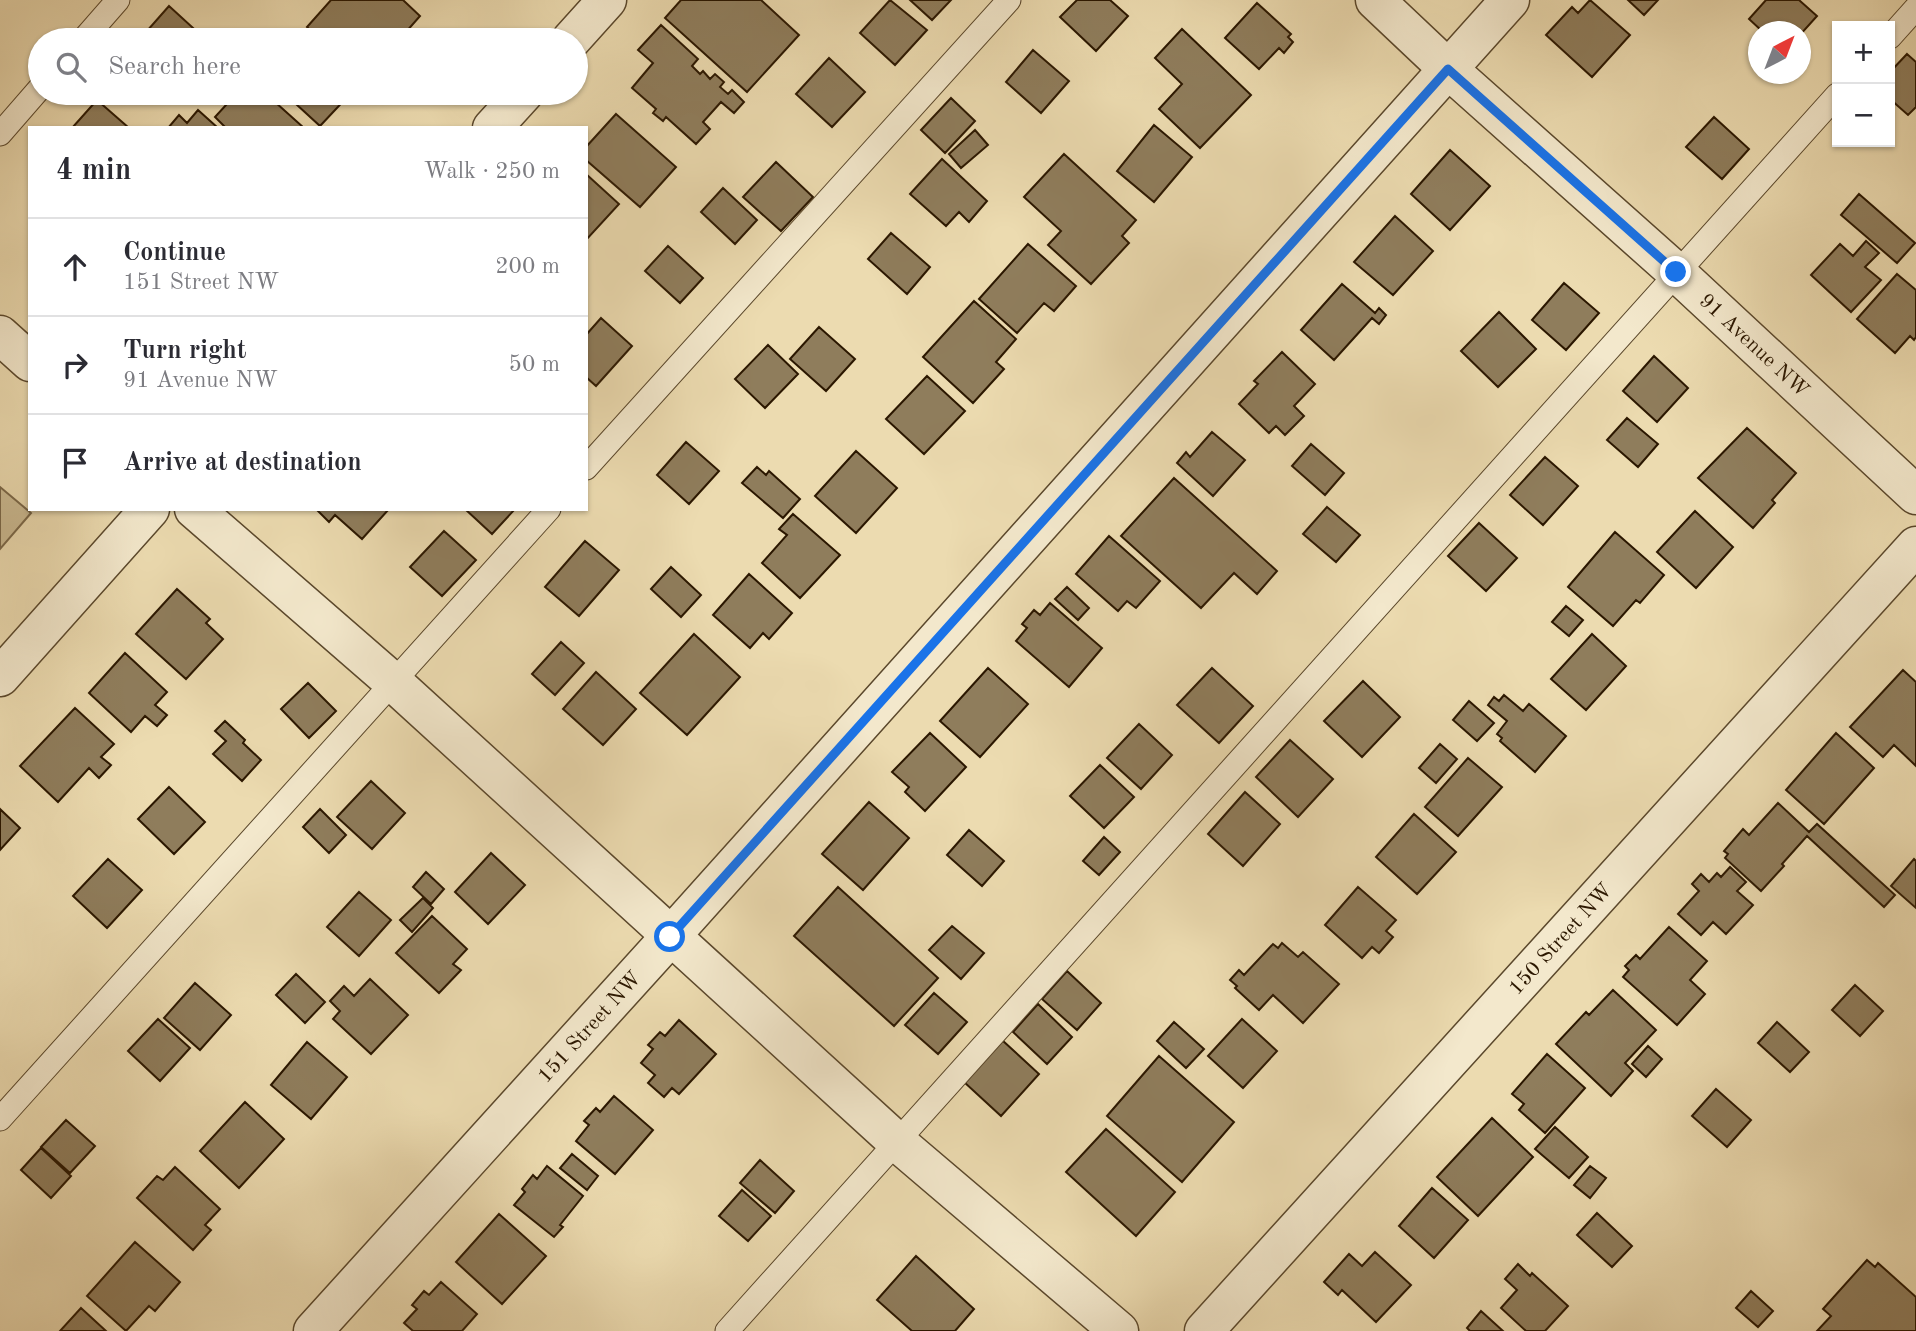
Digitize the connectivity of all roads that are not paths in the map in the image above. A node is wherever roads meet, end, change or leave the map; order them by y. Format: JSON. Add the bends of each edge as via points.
{"nodes":[{"id":1,"x":118,"y":0,"type":"edge"},
{"id":2,"x":607,"y":0,"type":"edge"},
{"id":3,"x":1009,"y":0,"type":"edge"},
{"id":4,"x":1375,"y":0,"type":"edge"},
{"id":5,"x":1510,"y":0,"type":"edge"},
{"id":6,"x":1916,"y":8,"type":"edge"},
{"id":7,"x":94,"y":28,"type":"edge"},
{"id":8,"x":582,"y":28,"type":"edge"},
{"id":9,"x":1895,"y":31,"type":"edge"},
{"id":10,"x":1448,"y":69,"type":"junction"},
{"id":11,"x":1832,"y":100,"type":"edge"},
{"id":12,"x":28,"y":102,"type":"edge"},
{"id":13,"x":513,"y":105,"type":"edge"},
{"id":14,"x":494,"y":126,"type":"edge"},
{"id":15,"x":0,"y":134,"type":"edge"},
{"id":16,"x":1676,"y":272,"type":"junction"},
{"id":17,"x":0,"y":335,"type":"edge"},
{"id":18,"x":28,"y":360,"type":"edge"},
{"id":19,"x":588,"y":466,"type":"edge"},
{"id":20,"x":1916,"y":495,"type":"edge"},
{"id":21,"x":148,"y":511,"type":"edge"},
{"id":22,"x":196,"y":511,"type":"edge"},
{"id":23,"x":547,"y":511,"type":"edge"},
{"id":24,"x":1916,"y":546,"type":"edge"},
{"id":25,"x":0,"y":677,"type":"edge"},
{"id":26,"x":393,"y":682,"type":"junction"},
{"id":27,"x":670,"y":937,"type":"junction"},
{"id":28,"x":0,"y":1119,"type":"edge"},
{"id":29,"x":897,"y":1142,"type":"junction"},
{"id":30,"x":313,"y":1331,"type":"edge"},
{"id":31,"x":727,"y":1331,"type":"edge"},
{"id":32,"x":1119,"y":1331,"type":"edge"},
{"id":33,"x":1204,"y":1331,"type":"edge"}],
"edges":[{"from":1,"to":7,"type":"lane"},
{"from":2,"to":8,"type":"street"},
{"from":3,"to":19,"type":"lane"},
{"from":4,"to":10,"type":"street","name":"91 Avenue NW"},
{"from":5,"to":10,"type":"street","name":"151 Street NW"},
{"from":6,"to":9,"type":"lane"},
{"from":10,"to":16,"type":"street","name":"91 Avenue NW"},
{"from":10,"to":27,"type":"street","name":"151 Street NW"},
{"from":11,"to":16,"type":"lane"},
{"from":12,"to":15,"type":"lane"},
{"from":13,"to":14,"type":"street"},
{"from":16,"to":20,"type":"street","name":"91 Avenue NW"},
{"from":16,"to":29,"type":"lane"},
{"from":17,"to":18,"type":"street"},
{"from":21,"to":25,"type":"street"},
{"from":22,"to":26,"type":"street"},
{"from":23,"to":26,"type":"lane"},
{"from":24,"to":33,"type":"street","name":"150 Street NW"},
{"from":26,"to":27,"type":"street"},
{"from":26,"to":28,"type":"lane"},
{"from":27,"to":29,"type":"street"},
{"from":27,"to":30,"type":"street","name":"151 Street NW"},
{"from":29,"to":31,"type":"lane"},
{"from":29,"to":32,"type":"street"}]}
